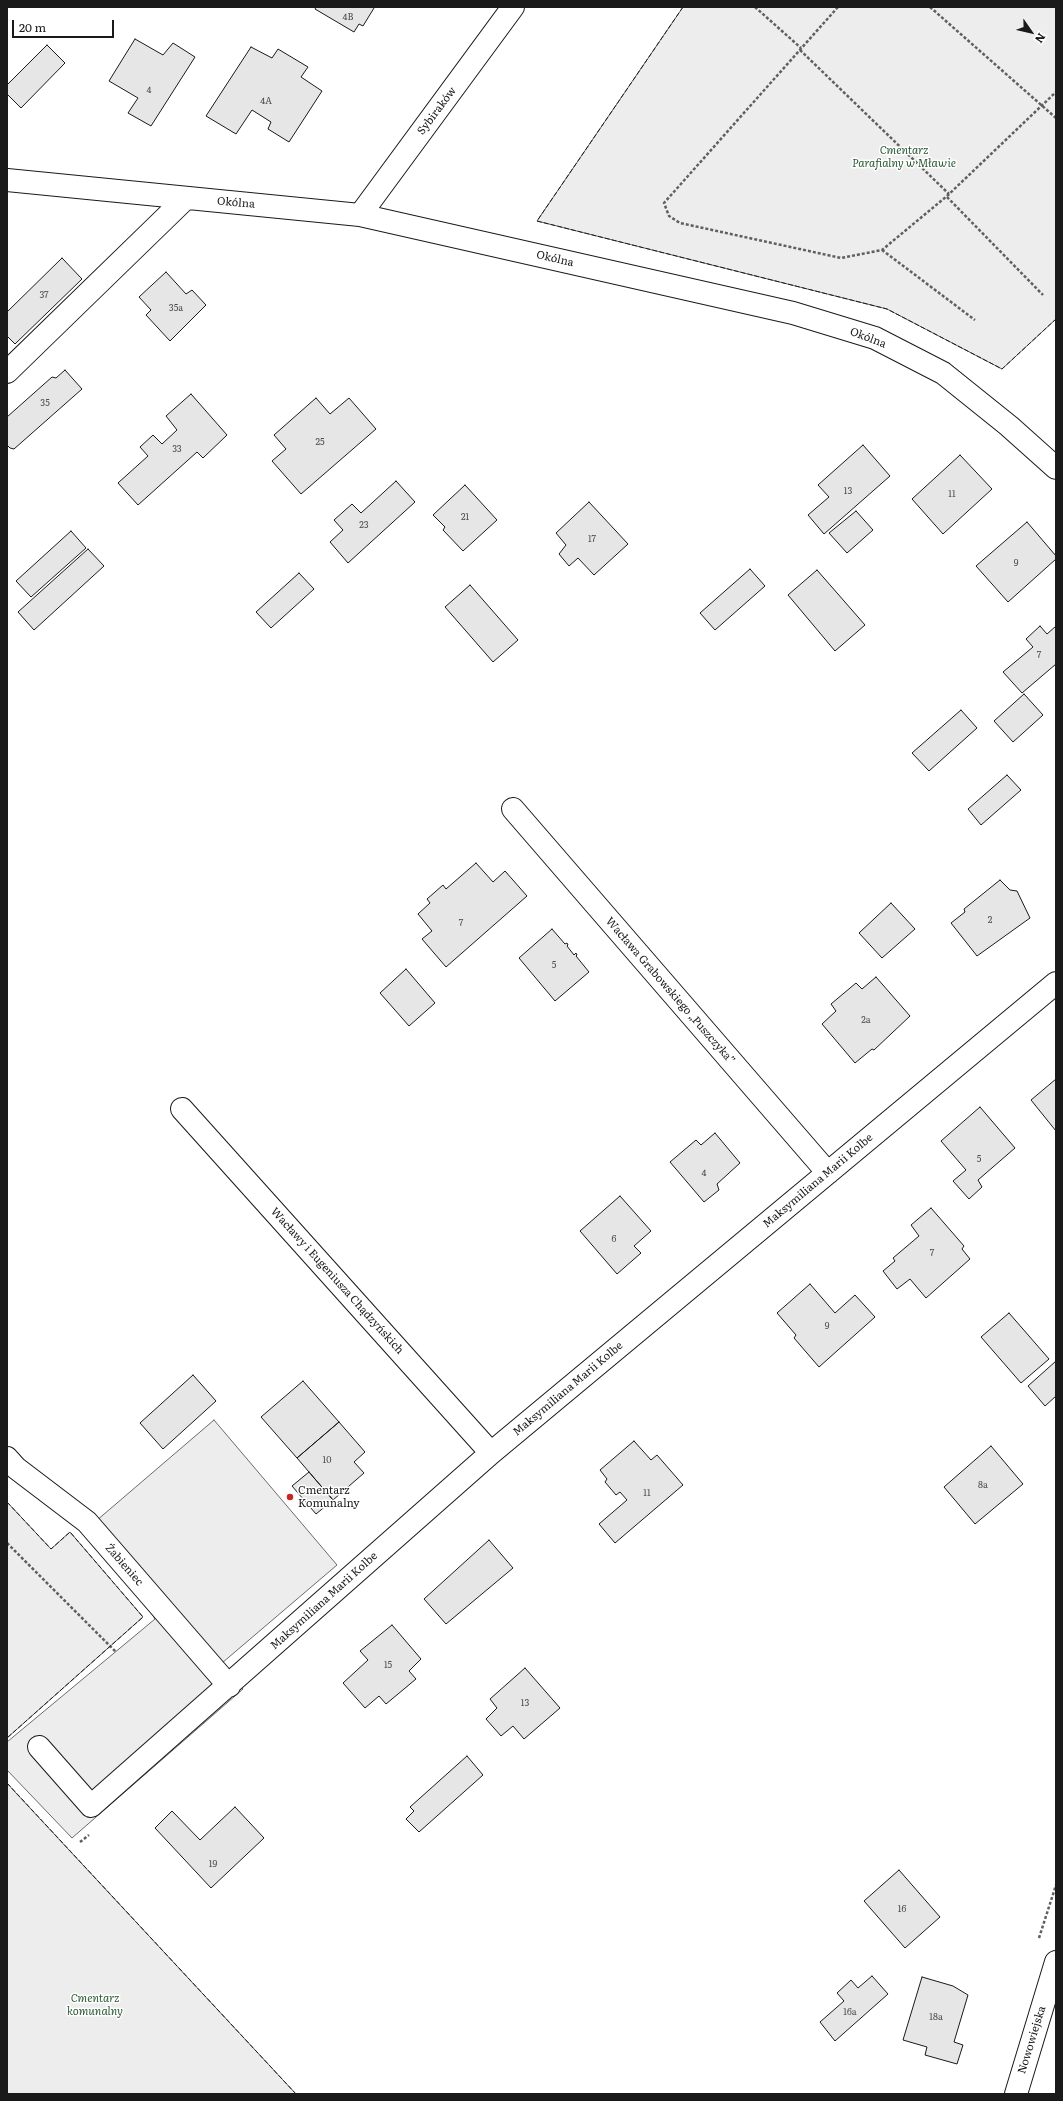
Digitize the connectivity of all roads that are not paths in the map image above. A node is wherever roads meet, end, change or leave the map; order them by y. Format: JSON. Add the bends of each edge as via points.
{"nodes":[{"id":1,"x":513,"y":7,"type":"edge"},
{"id":2,"x":7,"y":180,"type":"edge"},
{"id":3,"x":186,"y":198,"type":"junction"},
{"id":4,"x":360,"y":214,"type":"junction"},
{"id":5,"x":7,"y":372,"type":"edge"},
{"id":6,"x":1056,"y":468,"type":"edge"},
{"id":7,"x":513,"y":809,"type":"dead end"},
{"id":8,"x":1056,"y":983,"type":"edge"},
{"id":9,"x":182,"y":1109,"type":"dead end"},
{"id":10,"x":828,"y":1173,"type":"junction"},
{"id":11,"x":491,"y":1453,"type":"junction"},
{"id":12,"x":7,"y":1458,"type":"edge"},
{"id":13,"x":229,"y":1686,"type":"junction"},
{"id":14,"x":39,"y":1747,"type":"dead end"},
{"id":15,"x":1056,"y":1962,"type":"edge"},
{"id":16,"x":1016,"y":2094,"type":"edge"}],
"edges":[{"from":1,"to":4,"type":"street","name":"Sybiraków"},
{"from":2,"to":3,"type":"street","name":"Okólna"},
{"from":3,"to":4,"type":"street","name":"Okólna"},
{"from":3,"to":5,"type":"street"},
{"from":4,"to":6,"type":"street","name":"Okólna","via":[[793,313],[875,338],[943,373]]},
{"from":7,"to":10,"type":"street","name":"Wacława Grabowskiego „Puszczyka”"},
{"from":8,"to":10,"type":"street","name":"Maksymiliana Marii Kolbe"},
{"from":9,"to":11,"type":"street","name":"Wacławy i Eugeniusza Chądzyńskich"},
{"from":10,"to":11,"type":"street","name":"Maksymiliana Marii Kolbe"},
{"from":11,"to":13,"type":"street","name":"Maksymiliana Marii Kolbe"},
{"from":12,"to":13,"type":"street","name":"Żabieniec","via":[[87,1522]]},
{"from":13,"to":14,"type":"street","name":"Maksymiliana Marii Kolbe","via":[[91,1806]]},
{"from":15,"to":16,"type":"street","name":"Nowowiejska"}]}
